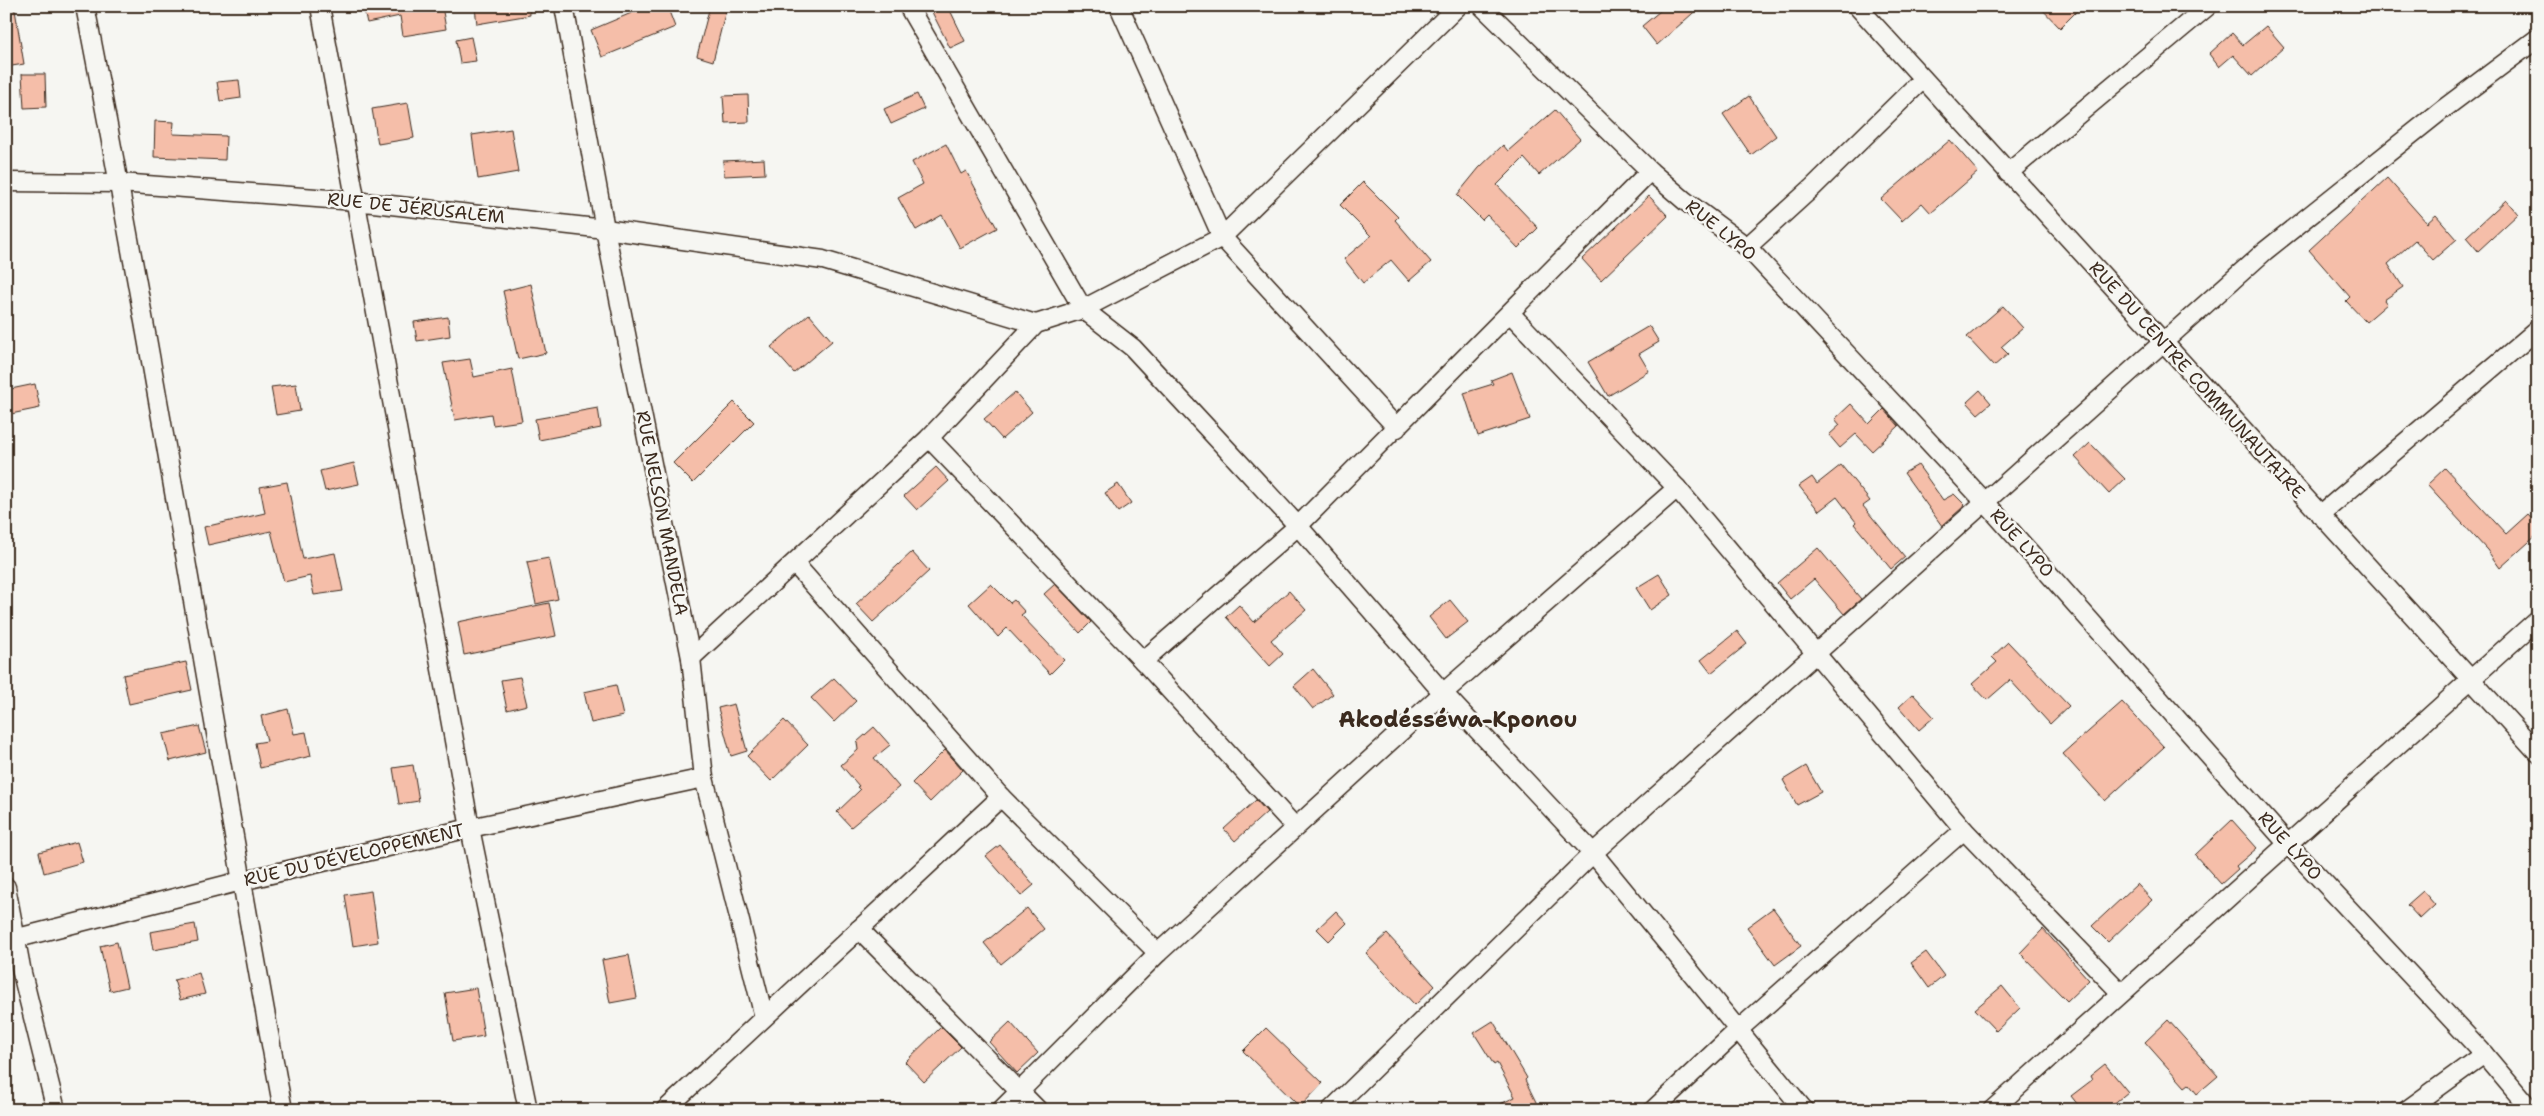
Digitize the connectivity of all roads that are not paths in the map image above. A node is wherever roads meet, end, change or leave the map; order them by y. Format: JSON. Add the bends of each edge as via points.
{"nodes":[{"id":1,"x":86,"y":6,"type":"edge"},
{"id":2,"x":320,"y":6,"type":"edge"},
{"id":3,"x":564,"y":6,"type":"edge"},
{"id":4,"x":908,"y":6,"type":"edge"},
{"id":5,"x":1119,"y":6,"type":"edge"},
{"id":6,"x":1458,"y":6,"type":"edge"},
{"id":7,"x":1482,"y":6,"type":"edge"},
{"id":8,"x":2208,"y":6,"type":"edge"},
{"id":9,"x":1862,"y":8,"type":"edge"},
{"id":10,"x":2538,"y":38,"type":"edge"},
{"id":11,"x":1923,"y":80,"type":"junction"},
{"id":12,"x":1650,"y":171,"type":"junction"},
{"id":13,"x":2008,"y":172,"type":"junction"},
{"id":14,"x":6,"y":182,"type":"edge"},
{"id":15,"x":120,"y":183,"type":"junction"},
{"id":16,"x":355,"y":200,"type":"junction"},
{"id":17,"x":605,"y":229,"type":"junction"},
{"id":18,"x":1222,"y":237,"type":"junction"},
{"id":19,"x":1746,"y":247,"type":"junction"},
{"id":20,"x":1083,"y":309,"type":"junction"},
{"id":21,"x":1510,"y":312,"type":"junction"},
{"id":22,"x":1036,"y":324,"type":"junction"},
{"id":23,"x":2538,"y":329,"type":"edge"},
{"id":24,"x":2164,"y":344,"type":"junction"},
{"id":25,"x":1397,"y":428,"type":"junction"},
{"id":26,"x":929,"y":438,"type":"junction"},
{"id":27,"x":1677,"y":488,"type":"junction"},
{"id":28,"x":1986,"y":503,"type":"junction"},
{"id":29,"x":2320,"y":515,"type":"junction"},
{"id":30,"x":1298,"y":526,"type":"junction"},
{"id":31,"x":795,"y":564,"type":"junction"},
{"id":32,"x":2538,"y":619,"type":"edge"},
{"id":33,"x":1815,"y":656,"type":"junction"},
{"id":34,"x":691,"y":658,"type":"junction"},
{"id":35,"x":1143,"y":661,"type":"junction"},
{"id":36,"x":2470,"y":678,"type":"junction"},
{"id":37,"x":1443,"y":693,"type":"junction"},
{"id":38,"x":2538,"y":753,"type":"edge"},
{"id":39,"x":704,"y":778,"type":"junction"},
{"id":40,"x":1001,"y":797,"type":"junction"},
{"id":41,"x":1295,"y":827,"type":"junction"},
{"id":42,"x":470,"y":828,"type":"junction"},
{"id":43,"x":1964,"y":830,"type":"junction"},
{"id":44,"x":2287,"y":843,"type":"junction"},
{"id":45,"x":1593,"y":853,"type":"junction"},
{"id":46,"x":241,"y":882,"type":"junction"},
{"id":47,"x":6,"y":887,"type":"edge"},
{"id":48,"x":859,"y":929,"type":"junction"},
{"id":49,"x":11,"y":940,"type":"edge"},
{"id":50,"x":1158,"y":953,"type":"junction"},
{"id":51,"x":2120,"y":992,"type":"junction"},
{"id":52,"x":764,"y":1017,"type":"junction"},
{"id":53,"x":1737,"y":1031,"type":"junction"},
{"id":54,"x":2484,"y":1054,"type":"junction"},
{"id":55,"x":1020,"y":1091,"type":"junction"},
{"id":56,"x":56,"y":1110,"type":"edge"},
{"id":57,"x":283,"y":1110,"type":"edge"},
{"id":58,"x":528,"y":1110,"type":"edge"},
{"id":59,"x":665,"y":1110,"type":"edge"},
{"id":60,"x":1001,"y":1110,"type":"edge"},
{"id":61,"x":1038,"y":1110,"type":"edge"},
{"id":62,"x":1330,"y":1110,"type":"edge"},
{"id":63,"x":1653,"y":1110,"type":"edge"},
{"id":64,"x":1804,"y":1110,"type":"edge"},
{"id":65,"x":1992,"y":1110,"type":"edge"},
{"id":66,"x":2407,"y":1110,"type":"edge"},
{"id":67,"x":2531,"y":1110,"type":"edge"}],
"edges":[{"from":1,"to":15,"type":"street"},
{"from":2,"to":16,"type":"street"},
{"from":3,"to":17,"type":"street","name":"RUE NELSON MANDELA"},
{"from":4,"to":20,"type":"street"},
{"from":5,"to":18,"type":"street"},
{"from":6,"to":18,"type":"street"},
{"from":7,"to":12,"type":"street","name":"RUE LYPO"},
{"from":8,"to":13,"type":"street"},
{"from":9,"to":11,"type":"street","name":"RUE DU CENTRE COMMUNAUTAIRE"},
{"from":10,"to":24,"type":"street","via":[[2265,251]]},
{"from":11,"to":13,"type":"street","name":"RUE DU CENTRE COMMUNAUTAIRE"},
{"from":11,"to":19,"type":"street"},
{"from":12,"to":19,"type":"street","name":"RUE LYPO"},
{"from":12,"to":21,"type":"street"},
{"from":13,"to":24,"type":"street","name":"RUE DU CENTRE COMMUNAUTAIRE"},
{"from":14,"to":15,"type":"street","name":"RUE DE JÉRUSALEM"},
{"from":15,"to":16,"type":"street","name":"RUE DE JÉRUSALEM"},
{"from":15,"to":46,"type":"street"},
{"from":16,"to":17,"type":"street","name":"RUE DE JÉRUSALEM"},
{"from":16,"to":42,"type":"street"},
{"from":17,"to":22,"type":"street","name":"RUE DE JÉRUSALEM","via":[[823,260]]},
{"from":17,"to":34,"type":"street","name":"RUE NELSON MANDELA"},
{"from":18,"to":20,"type":"street"},
{"from":18,"to":25,"type":"street"},
{"from":19,"to":28,"type":"street","name":"RUE LYPO"},
{"from":20,"to":22,"type":"street"},
{"from":20,"to":30,"type":"street","via":[[1133,348]]},
{"from":21,"to":25,"type":"street"},
{"from":21,"to":27,"type":"street"},
{"from":22,"to":26,"type":"street"},
{"from":23,"to":29,"type":"street"},
{"from":24,"to":28,"type":"street"},
{"from":24,"to":29,"type":"street","name":"RUE DU CENTRE COMMUNAUTAIRE"},
{"from":25,"to":30,"type":"street"},
{"from":26,"to":31,"type":"street"},
{"from":26,"to":35,"type":"street"},
{"from":27,"to":33,"type":"street"},
{"from":27,"to":37,"type":"street"},
{"from":28,"to":33,"type":"street"},
{"from":28,"to":44,"type":"street","name":"RUE LYPO"},
{"from":29,"to":36,"type":"street","name":"RUE DU CENTRE COMMUNAUTAIRE"},
{"from":30,"to":35,"type":"street"},
{"from":30,"to":37,"type":"street"},
{"from":31,"to":34,"type":"street"},
{"from":31,"to":40,"type":"street"},
{"from":32,"to":36,"type":"street"},
{"from":33,"to":43,"type":"street"},
{"from":33,"to":45,"type":"street"},
{"from":34,"to":39,"type":"street","name":"RUE NELSON MANDELA"},
{"from":35,"to":41,"type":"street"},
{"from":36,"to":38,"type":"street","name":"RUE DU CENTRE COMMUNAUTAIRE"},
{"from":36,"to":44,"type":"street"},
{"from":37,"to":41,"type":"street"},
{"from":37,"to":45,"type":"street"},
{"from":39,"to":42,"type":"street","name":"RUE DU DÉVELOPPEMENT"},
{"from":39,"to":52,"type":"street","name":"RUE NELSON MANDELA"},
{"from":40,"to":48,"type":"street"},
{"from":40,"to":50,"type":"street"},
{"from":41,"to":50,"type":"street"},
{"from":42,"to":46,"type":"street","name":"RUE DU DÉVELOPPEMENT"},
{"from":42,"to":58,"type":"street"},
{"from":43,"to":51,"type":"street"},
{"from":43,"to":53,"type":"street"},
{"from":44,"to":51,"type":"street"},
{"from":44,"to":54,"type":"street","name":"RUE LYPO"},
{"from":45,"to":53,"type":"street"},
{"from":45,"to":62,"type":"street"},
{"from":46,"to":49,"type":"street","name":"RUE DU DÉVELOPPEMENT"},
{"from":46,"to":57,"type":"street"},
{"from":47,"to":49,"type":"street"},
{"from":48,"to":52,"type":"street"},
{"from":48,"to":55,"type":"street"},
{"from":49,"to":56,"type":"street"},
{"from":50,"to":55,"type":"street"},
{"from":51,"to":65,"type":"street"},
{"from":52,"to":59,"type":"street"},
{"from":53,"to":63,"type":"street"},
{"from":53,"to":64,"type":"street"},
{"from":54,"to":66,"type":"street"},
{"from":54,"to":67,"type":"street","name":"RUE LYPO"},
{"from":55,"to":60,"type":"street"},
{"from":55,"to":61,"type":"street"}]}
